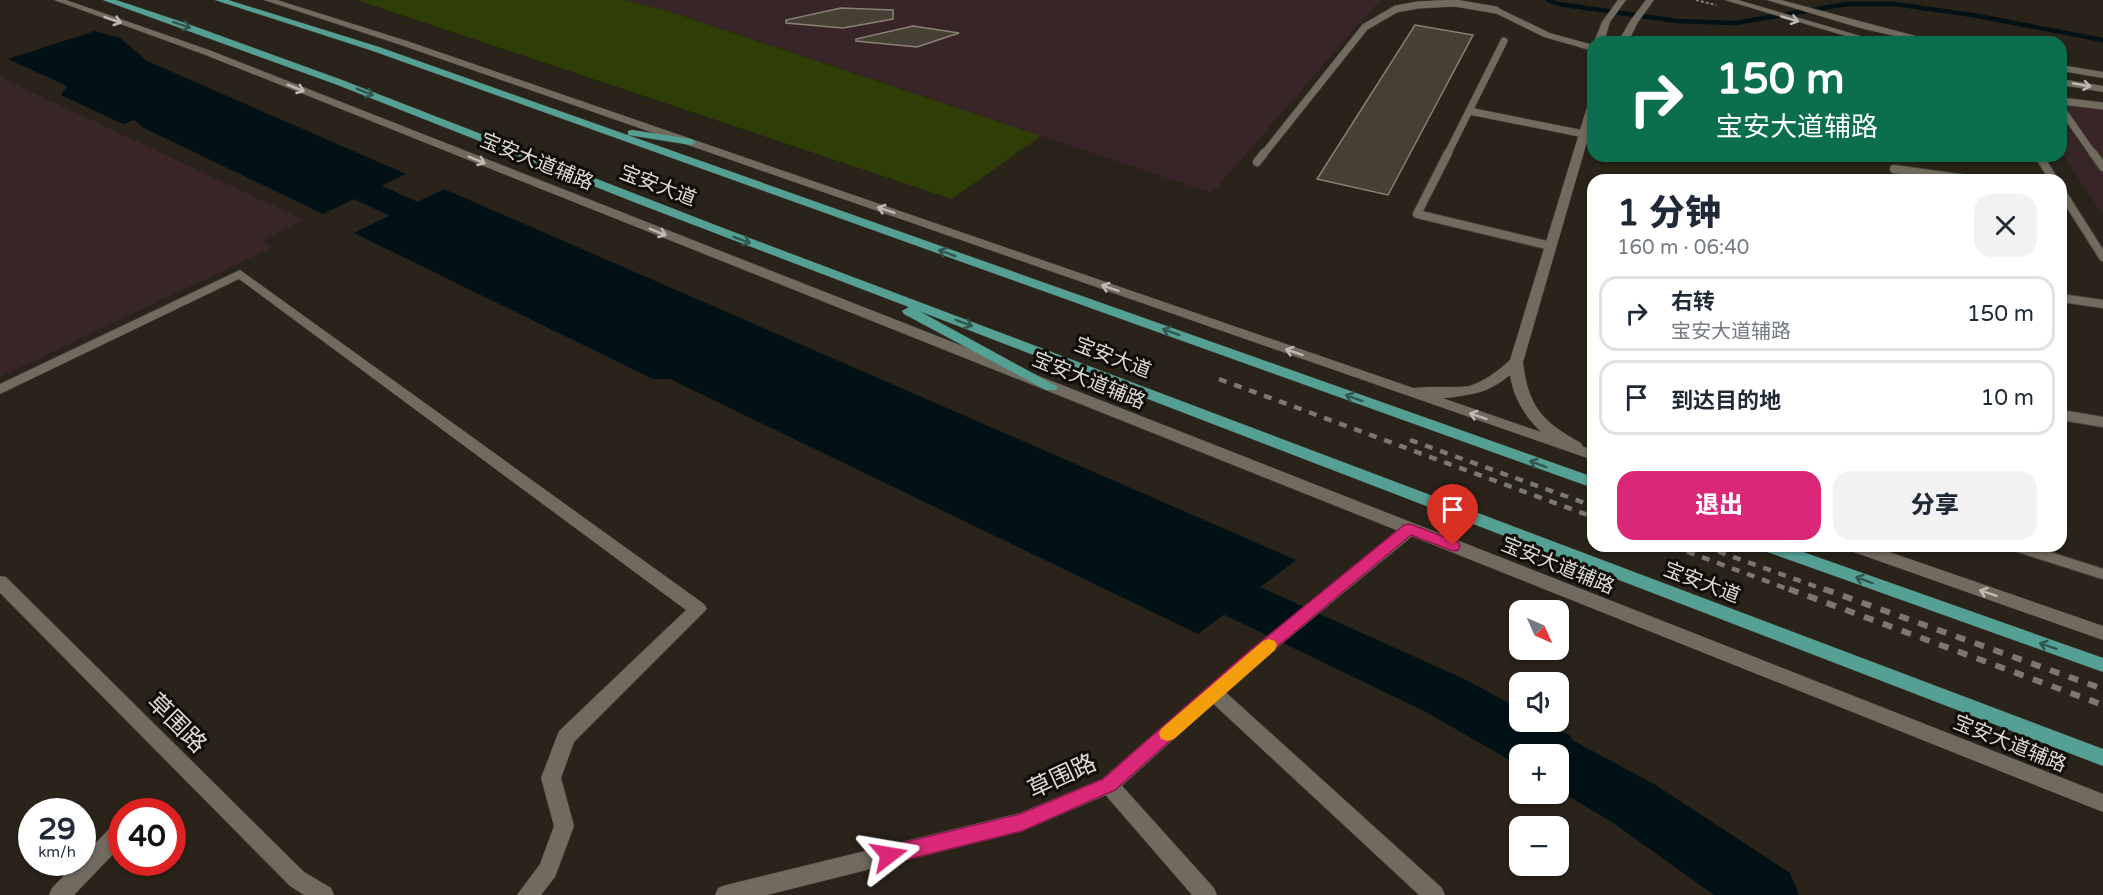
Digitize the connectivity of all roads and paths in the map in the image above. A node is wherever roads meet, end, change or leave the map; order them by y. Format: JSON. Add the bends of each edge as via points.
{"nodes":[{"id":1,"x":58,"y":0,"type":"edge"},
{"id":2,"x":107,"y":0,"type":"edge"},
{"id":3,"x":219,"y":0,"type":"edge"},
{"id":4,"x":268,"y":0,"type":"edge"},
{"id":5,"x":1432,"y":0,"type":"edge"},
{"id":6,"x":1474,"y":0,"type":"edge"},
{"id":7,"x":1623,"y":0,"type":"edge"},
{"id":8,"x":1656,"y":0,"type":"edge"},
{"id":9,"x":1696,"y":0,"type":"edge"},
{"id":10,"x":1771,"y":0,"type":"edge"},
{"id":11,"x":1725,"y":2,"type":"edge"},
{"id":12,"x":1455,"y":3,"type":"junction"},
{"id":13,"x":1647,"y":3,"type":"edge"},
{"id":14,"x":1496,"y":9,"type":"junction"},
{"id":15,"x":1601,"y":36,"type":"edge"},
{"id":16,"x":1626,"y":36,"type":"edge"},
{"id":17,"x":1854,"y":36,"type":"edge"},
{"id":18,"x":1907,"y":36,"type":"edge"},
{"id":19,"x":1504,"y":41,"type":"dead end"},
{"id":20,"x":1587,"y":46,"type":"edge"},
{"id":21,"x":2067,"y":69,"type":"edge"},
{"id":22,"x":2103,"y":75,"type":"edge"},
{"id":23,"x":2067,"y":83,"type":"edge"},
{"id":24,"x":2103,"y":89,"type":"edge"},
{"id":25,"x":2067,"y":102,"type":"edge"},
{"id":26,"x":2103,"y":106,"type":"edge"},
{"id":27,"x":1469,"y":111,"type":"junction"},
{"id":28,"x":2067,"y":116,"type":"edge"},
{"id":29,"x":1587,"y":124,"type":"edge"},
{"id":30,"x":598,"y":128,"type":"junction"},
{"id":31,"x":1584,"y":134,"type":"junction"},
{"id":32,"x":691,"y":142,"type":"junction"},
{"id":33,"x":1257,"y":162,"type":"dead end"},
{"id":34,"x":2103,"y":167,"type":"edge"},
{"id":35,"x":1894,"y":169,"type":"dead end"},
{"id":36,"x":1930,"y":174,"type":"edge"},
{"id":37,"x":2067,"y":201,"type":"edge"},
{"id":38,"x":1551,"y":246,"type":"junction"},
{"id":39,"x":2103,"y":257,"type":"edge"},
{"id":40,"x":856,"y":283,"type":"junction"},
{"id":41,"x":2067,"y":299,"type":"edge"},
{"id":42,"x":2103,"y":304,"type":"edge"},
{"id":43,"x":1516,"y":362,"type":"junction"},
{"id":44,"x":1051,"y":387,"type":"junction"},
{"id":45,"x":0,"y":390,"type":"edge"},
{"id":46,"x":1411,"y":392,"type":"junction"},
{"id":47,"x":2067,"y":416,"type":"edge"},
{"id":48,"x":2103,"y":422,"type":"edge"},
{"id":49,"x":1587,"y":452,"type":"edge"},
{"id":50,"x":1587,"y":453,"type":"edge"},
{"id":51,"x":1587,"y":481,"type":"edge"},
{"id":52,"x":1410,"y":529,"type":"junction"},
{"id":53,"x":1785,"y":552,"type":"edge"},
{"id":54,"x":1871,"y":552,"type":"edge"},
{"id":55,"x":2034,"y":552,"type":"edge"},
{"id":56,"x":2103,"y":574,"type":"edge"},
{"id":57,"x":0,"y":582,"type":"edge"},
{"id":58,"x":2103,"y":633,"type":"edge"},
{"id":59,"x":2103,"y":665,"type":"edge"},
{"id":60,"x":1214,"y":693,"type":"junction"},
{"id":61,"x":2103,"y":758,"type":"edge"},
{"id":62,"x":1109,"y":785,"type":"junction"},
{"id":63,"x":2103,"y":803,"type":"edge"},
{"id":64,"x":108,"y":845,"type":"edge"},
{"id":65,"x":60,"y":895,"type":"edge"},
{"id":66,"x":323,"y":895,"type":"edge"},
{"id":67,"x":528,"y":895,"type":"edge"},
{"id":68,"x":726,"y":895,"type":"edge"},
{"id":69,"x":1206,"y":895,"type":"edge"},
{"id":70,"x":1434,"y":895,"type":"edge"}],
"edges":[{"from":1,"to":44,"type":"main road","name":"宝安大道辅路","one_way":true,"via":[[206,52]]},
{"from":2,"to":40,"type":"main road","name":"宝安大道","one_way":true,"via":[[333,80]]},
{"from":3,"to":30,"type":"main road","name":"宝安大道"},
{"from":4,"to":32,"type":"main road"},
{"from":5,"to":12,"type":"lane"},
{"from":6,"to":14,"type":"lane"},
{"from":7,"to":15,"type":"main road"},
{"from":8,"to":13,"type":"main road"},
{"from":9,"to":11,"type":"path"},
{"from":10,"to":18,"type":"main road"},
{"from":11,"to":17,"type":"main road","one_way":true},
{"from":12,"to":14,"type":"lane"},
{"from":12,"to":33,"type":"lane","via":[[1404,7],[1377,16]]},
{"from":13,"to":16,"type":"main road"},
{"from":14,"to":20,"type":"main road","via":[[1547,35]]},
{"from":19,"to":27,"type":"lane"},
{"from":21,"to":22,"type":"main road"},
{"from":23,"to":24,"type":"main road","one_way":true},
{"from":25,"to":26,"type":"lane"},
{"from":27,"to":31,"type":"lane"},
{"from":27,"to":38,"type":"lane","via":[[1417,214]]},
{"from":28,"to":34,"type":"lane"},
{"from":29,"to":31,"type":"main road"},
{"from":30,"to":32,"type":"main road"},
{"from":51,"to":30,"type":"main road","name":"宝安大道","one_way":true},
{"from":31,"to":38,"type":"main road"},
{"from":46,"to":32,"type":"main road","one_way":true},
{"from":35,"to":36,"type":"lane"},
{"from":37,"to":39,"type":"lane"},
{"from":38,"to":43,"type":"main road"},
{"from":40,"to":44,"type":"main road"},
{"from":40,"to":61,"type":"main road","name":"宝安大道","one_way":true},
{"from":41,"to":42,"type":"lane"},
{"from":43,"to":46,"type":"main road","via":[[1502,376],[1470,391]]},
{"from":43,"to":49,"type":"main road","via":[[1517,381],[1528,411],[1556,436]]},
{"from":44,"to":52,"type":"main road","name":"宝安大道辅路"},
{"from":45,"to":67,"type":"main road","via":[[240,274],[698,609],[566,737],[551,778],[564,826],[548,870]]},
{"from":50,"to":46,"type":"main road","one_way":true},
{"from":47,"to":48,"type":"lane"},
{"from":52,"to":60,"type":"main road","name":"草围路"},
{"from":52,"to":63,"type":"main road","name":"宝安大道辅路"},
{"from":59,"to":53,"type":"main road","one_way":true},
{"from":58,"to":54,"type":"main road","one_way":true},
{"from":55,"to":56,"type":"lane"},
{"from":57,"to":66,"type":"main road","name":"草围路","via":[[297,879]]},
{"from":60,"to":62,"type":"main road","name":"草围路"},
{"from":60,"to":70,"type":"main road"},
{"from":62,"to":68,"type":"main road","name":"草围路","via":[[1022,822]]},
{"from":62,"to":69,"type":"main road"},
{"from":64,"to":65,"type":"main road"}]}
